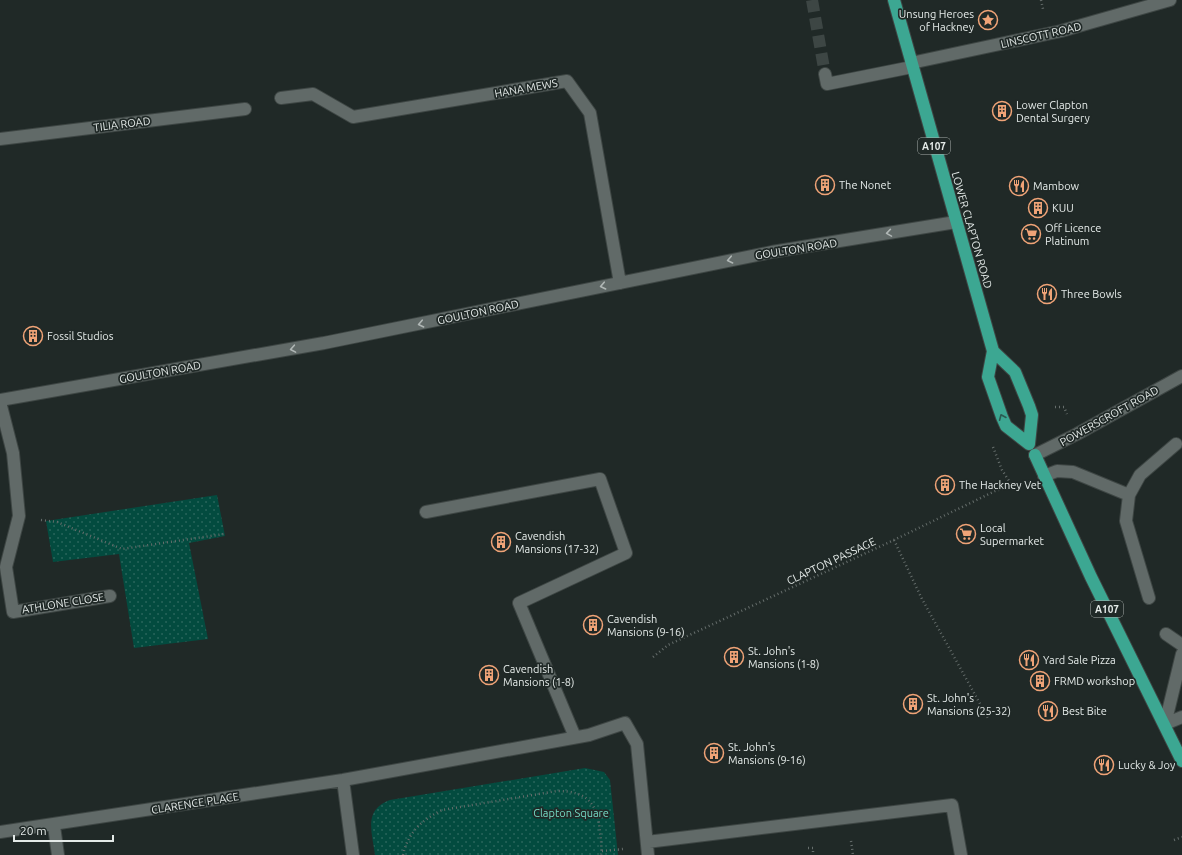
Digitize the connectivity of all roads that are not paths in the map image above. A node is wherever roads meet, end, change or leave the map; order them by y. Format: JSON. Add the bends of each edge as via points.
{"nodes":[{"id":1,"x":894,"y":0,"type":"edge"},
{"id":2,"x":1170,"y":0,"type":"edge"},
{"id":3,"x":911,"y":65,"type":"junction"},
{"id":4,"x":825,"y":74,"type":"dead end"},
{"id":5,"x":281,"y":98,"type":"dead end"},
{"id":6,"x":245,"y":110,"type":"dead end"},
{"id":7,"x":0,"y":138,"type":"edge"},
{"id":8,"x":956,"y":222,"type":"junction"},
{"id":9,"x":620,"y":283,"type":"junction"},
{"id":10,"x":993,"y":351,"type":"junction"},
{"id":11,"x":1182,"y":376,"type":"edge"},
{"id":12,"x":0,"y":401,"type":"edge"},
{"id":13,"x":1176,"y":444,"type":"dead end"},
{"id":14,"x":1035,"y":455,"type":"joint"},
{"id":15,"x":1044,"y":476,"type":"junction"},
{"id":16,"x":1129,"y":495,"type":"junction"},
{"id":17,"x":426,"y":512,"type":"dead end"},
{"id":18,"x":110,"y":596,"type":"dead end"},
{"id":19,"x":1149,"y":598,"type":"dead end"},
{"id":20,"x":1166,"y":634,"type":"dead end"},
{"id":21,"x":1182,"y":645,"type":"edge"},
{"id":22,"x":1182,"y":654,"type":"edge"},
{"id":23,"x":1182,"y":717,"type":"edge"},
{"id":24,"x":1165,"y":724,"type":"junction"},
{"id":25,"x":575,"y":737,"type":"junction"},
{"id":26,"x":1182,"y":761,"type":"edge"},
{"id":27,"x":343,"y":780,"type":"junction"},
{"id":28,"x":54,"y":826,"type":"junction"},
{"id":29,"x":0,"y":832,"type":"edge"},
{"id":30,"x":647,"y":842,"type":"junction"},
{"id":31,"x":58,"y":855,"type":"edge"},
{"id":32,"x":353,"y":855,"type":"edge"},
{"id":33,"x":648,"y":855,"type":"edge"},
{"id":34,"x":961,"y":855,"type":"edge"}],
"edges":[{"from":1,"to":3,"type":"highway","name":"LOWER CLAPTON ROAD","number":"A107"},
{"from":2,"to":3,"type":"street","name":"LINSCOTT ROAD","via":[[1061,31]]},
{"from":3,"to":4,"type":"street","name":"LINSCOTT ROAD","via":[[827,84]]},
{"from":3,"to":8,"type":"highway","name":"LOWER CLAPTON ROAD","number":"A107"},
{"from":5,"to":9,"type":"street","name":"HANA MEWS","via":[[313,94],[353,117],[567,81],[590,114]]},
{"from":6,"to":7,"type":"street","name":"TILIA ROAD"},
{"from":8,"to":9,"type":"street","name":"GOULTON ROAD","one_way":true,"via":[[772,252]]},
{"from":8,"to":10,"type":"highway","name":"LOWER CLAPTON ROAD","number":"A107"},
{"from":9,"to":12,"type":"street","name":"GOULTON ROAD","one_way":true,"via":[[324,343]]},
{"from":10,"to":10,"type":"highway","name":"LOWER CLAPTON ROAD","number":"A107","one_way":true,"via":[[1016,372],[1032,415],[1029,444],[1006,426],[1002,417],[988,377]]},
{"from":11,"to":14,"type":"street","name":"POWERSCROFT ROAD"},
{"from":12,"to":18,"type":"street","name":"ATHLONE CLOSE","via":[[13,453],[19,516],[6,567],[13,612]]},
{"from":13,"to":16,"type":"street","via":[[1140,476]]},
{"from":14,"to":15,"type":"highway","number":"A107"},
{"from":15,"to":16,"type":"street","via":[[1057,471],[1073,472]]},
{"from":15,"to":24,"type":"highway","number":"A107"},
{"from":16,"to":19,"type":"street","via":[[1126,521]]},
{"from":17,"to":25,"type":"street","via":[[600,479],[626,554],[519,603]]},
{"from":20,"to":21,"type":"street"},
{"from":22,"to":24,"type":"street"},
{"from":23,"to":24,"type":"street"},
{"from":24,"to":26,"type":"highway","number":"A107"},
{"from":25,"to":27,"type":"street"},
{"from":25,"to":30,"type":"street","via":[[625,723],[636,744]]},
{"from":27,"to":28,"type":"street","name":"CLARENCE PLACE"},
{"from":27,"to":32,"type":"street"},
{"from":28,"to":29,"type":"street","name":"CLARENCE PLACE"},
{"from":28,"to":31,"type":"street"},
{"from":30,"to":33,"type":"street"},
{"from":30,"to":34,"type":"street","via":[[952,805]]}]}
